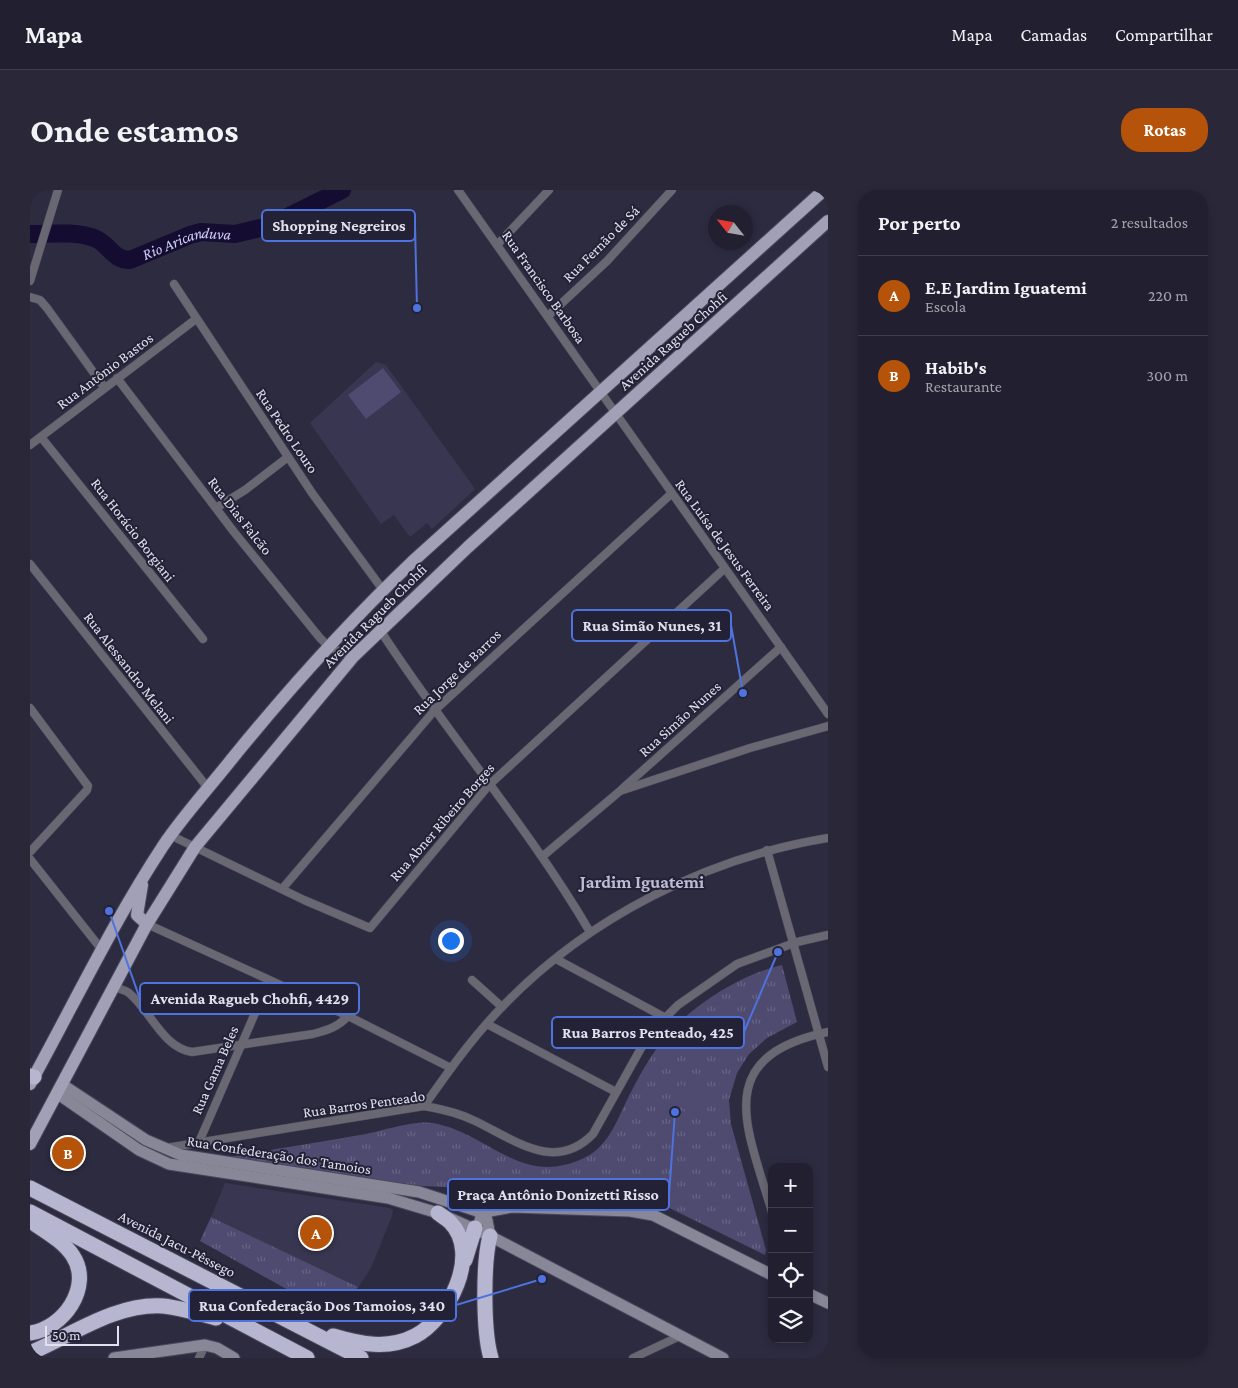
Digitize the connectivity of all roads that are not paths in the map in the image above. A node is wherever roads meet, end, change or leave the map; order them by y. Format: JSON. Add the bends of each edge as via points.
{"nodes":[{"id":1,"x":58,"y":190,"type":"edge"},
{"id":2,"x":458,"y":190,"type":"edge"},
{"id":3,"x":549,"y":190,"type":"edge"},
{"id":4,"x":672,"y":190,"type":"edge"},
{"id":5,"x":822,"y":190,"type":"edge"},
{"id":6,"x":828,"y":221,"type":"edge"},
{"id":7,"x":497,"y":245,"type":"junction"},
{"id":8,"x":30,"y":281,"type":"edge"},
{"id":9,"x":174,"y":284,"type":"dead end"},
{"id":10,"x":30,"y":297,"type":"edge"},
{"id":11,"x":548,"y":316,"type":"junction"},
{"id":12,"x":196,"y":319,"type":"junction"},
{"id":13,"x":117,"y":378,"type":"junction"},
{"id":14,"x":104,"y":387,"type":"junction"},
{"id":15,"x":599,"y":392,"type":"junction"},
{"id":16,"x":616,"y":415,"type":"junction"},
{"id":17,"x":41,"y":437,"type":"junction"},
{"id":18,"x":30,"y":445,"type":"edge"},
{"id":19,"x":288,"y":457,"type":"junction"},
{"id":20,"x":671,"y":494,"type":"junction"},
{"id":21,"x":216,"y":508,"type":"junction"},
{"id":22,"x":30,"y":564,"type":"edge"},
{"id":23,"x":724,"y":569,"type":"junction"},
{"id":24,"x":383,"y":590,"type":"junction"},
{"id":25,"x":380,"y":630,"type":"junction"},
{"id":26,"x":203,"y":639,"type":"dead end"},
{"id":27,"x":329,"y":647,"type":"junction"},
{"id":28,"x":781,"y":647,"type":"junction"},
{"id":29,"x":353,"y":657,"type":"junction"},
{"id":30,"x":30,"y":708,"type":"edge"},
{"id":31,"x":434,"y":711,"type":"junction"},
{"id":32,"x":828,"y":714,"type":"edge"},
{"id":33,"x":828,"y":726,"type":"edge"},
{"id":34,"x":489,"y":785,"type":"junction"},
{"id":35,"x":208,"y":788,"type":"junction"},
{"id":36,"x":620,"y":791,"type":"junction"},
{"id":37,"x":170,"y":835,"type":"junction"},
{"id":38,"x":828,"y":838,"type":"edge"},
{"id":39,"x":195,"y":847,"type":"junction"},
{"id":40,"x":767,"y":850,"type":"junction"},
{"id":41,"x":30,"y":852,"type":"edge"},
{"id":42,"x":543,"y":856,"type":"junction"},
{"id":43,"x":30,"y":859,"type":"edge"},
{"id":44,"x":142,"y":881,"type":"junction"},
{"id":45,"x":282,"y":889,"type":"junction"},
{"id":46,"x":148,"y":924,"type":"junction"},
{"id":47,"x":590,"y":932,"type":"junction"},
{"id":48,"x":828,"y":935,"type":"edge"},
{"id":49,"x":794,"y":943,"type":"junction"},
{"id":50,"x":102,"y":950,"type":"junction"},
{"id":51,"x":556,"y":959,"type":"junction"},
{"id":52,"x":472,"y":980,"type":"dead end"},
{"id":53,"x":269,"y":981,"type":"junction"},
{"id":54,"x":114,"y":987,"type":"junction"},
{"id":55,"x":502,"y":1007,"type":"junction"},
{"id":56,"x":348,"y":1016,"type":"junction"},
{"id":57,"x":664,"y":1017,"type":"junction"},
{"id":58,"x":487,"y":1024,"type":"junction"},
{"id":59,"x":828,"y":1032,"type":"edge"},
{"id":60,"x":819,"y":1034,"type":"junction"},
{"id":61,"x":240,"y":1046,"type":"junction"},
{"id":62,"x":828,"y":1066,"type":"edge"},
{"id":63,"x":451,"y":1068,"type":"junction"},
{"id":64,"x":31,"y":1079,"type":"edge"},
{"id":65,"x":61,"y":1089,"type":"junction"},
{"id":66,"x":616,"y":1092,"type":"junction"},
{"id":67,"x":424,"y":1106,"type":"junction"},
{"id":68,"x":198,"y":1142,"type":"junction"},
{"id":69,"x":30,"y":1144,"type":"edge"},
{"id":70,"x":162,"y":1149,"type":"junction"},
{"id":71,"x":30,"y":1188,"type":"edge"},
{"id":72,"x":771,"y":1208,"type":"edge"},
{"id":73,"x":30,"y":1213,"type":"edge"},
{"id":74,"x":438,"y":1213,"type":"junction"},
{"id":75,"x":479,"y":1222,"type":"junction"},
{"id":76,"x":490,"y":1236,"type":"junction"},
{"id":77,"x":768,"y":1273,"type":"edge"},
{"id":78,"x":461,"y":1274,"type":"junction"},
{"id":79,"x":813,"y":1296,"type":"edge"},
{"id":80,"x":828,"y":1303,"type":"edge"},
{"id":81,"x":241,"y":1324,"type":"junction"},
{"id":82,"x":300,"y":1327,"type":"junction"},
{"id":83,"x":30,"y":1333,"type":"edge"},
{"id":84,"x":680,"y":1336,"type":"junction"},
{"id":85,"x":205,"y":1345,"type":"junction"},
{"id":86,"x":30,"y":1353,"type":"edge"},
{"id":87,"x":114,"y":1358,"type":"edge"},
{"id":88,"x":199,"y":1358,"type":"edge"},
{"id":89,"x":234,"y":1358,"type":"edge"},
{"id":90,"x":307,"y":1358,"type":"edge"},
{"id":91,"x":361,"y":1358,"type":"edge"},
{"id":92,"x":491,"y":1358,"type":"edge"},
{"id":93,"x":633,"y":1358,"type":"edge"},
{"id":94,"x":723,"y":1358,"type":"edge"}],
"edges":[{"from":1,"to":8,"type":"street"},
{"from":2,"to":7,"type":"street","name":"Rua Francisco Barbosa"},
{"from":3,"to":7,"type":"street"},
{"from":4,"to":11,"type":"street","name":"Rua Fernão de Sá","via":[[607,261]]},
{"from":5,"to":15,"type":"main road","name":"Avenida Ragueb Chohfi"},
{"from":6,"to":16,"type":"main road","name":"Avenida Ragueb Chohfi"},
{"from":7,"to":11,"type":"street","name":"Rua Francisco Barbosa"},
{"from":9,"to":12,"type":"street","name":"Rua Pedro Louro"},
{"from":10,"to":14,"type":"street","via":[[35,297],[48,308]]},
{"from":11,"to":15,"type":"street","name":"Rua Francisco Barbosa"},
{"from":12,"to":13,"type":"street","name":"Rua Antônio Bastos"},
{"from":12,"to":19,"type":"street","name":"Rua Pedro Louro"},
{"from":13,"to":14,"type":"street","name":"Rua Antônio Bastos"},
{"from":13,"to":21,"type":"street","name":"Rua Dias Falcão"},
{"from":14,"to":17,"type":"street","name":"Rua Antônio Bastos"},
{"from":15,"to":16,"type":"street","name":"Rua Luísa de Jesus Ferreira"},
{"from":15,"to":24,"type":"main road","name":"Avenida Ragueb Chohfi"},
{"from":16,"to":20,"type":"street","name":"Rua Luísa de Jesus Ferreira"},
{"from":16,"to":25,"type":"main road","name":"Avenida Ragueb Chohfi"},
{"from":17,"to":18,"type":"street","name":"Rua Antônio Bastos"},
{"from":17,"to":26,"type":"street","name":"Rua Horácio Borgiani"},
{"from":19,"to":21,"type":"street"},
{"from":19,"to":24,"type":"street","name":"Rua Pedro Louro"},
{"from":20,"to":23,"type":"street","name":"Rua Luísa de Jesus Ferreira"},
{"from":20,"to":31,"type":"street","name":"Rua Jorge de Barros"},
{"from":21,"to":27,"type":"street","name":"Rua Dias Falcão","via":[[276,586]]},
{"from":22,"to":35,"type":"street","name":"Rua Alessandro Melani"},
{"from":23,"to":28,"type":"street","name":"Rua Luísa de Jesus Ferreira"},
{"from":23,"to":34,"type":"street","name":"Rua Abner Ribeiro Borges"},
{"from":24,"to":27,"type":"main road","name":"Avenida Ragueb Chohfi"},
{"from":25,"to":29,"type":"main road","name":"Avenida Ragueb Chohfi"},
{"from":25,"to":31,"type":"street"},
{"from":27,"to":29,"type":"street","name":"Rua Dias Falcão"},
{"from":27,"to":35,"type":"main road","name":"Avenida Ragueb Chohfi"},
{"from":28,"to":32,"type":"street","name":"Rua Luísa de Jesus Ferreira"},
{"from":28,"to":36,"type":"street","name":"Rua Simão Nunes"},
{"from":29,"to":39,"type":"main road","name":"Avenida Ragueb Chohfi"},
{"from":30,"to":41,"type":"street","via":[[88,786]]},
{"from":31,"to":34,"type":"street"},
{"from":31,"to":45,"type":"street","name":"Rua Jorge de Barros"},
{"from":33,"to":36,"type":"street"},
{"from":34,"to":42,"type":"street"},
{"from":34,"to":45,"type":"street","name":"Rua Abner Ribeiro Borges","via":[[370,928]]},
{"from":35,"to":37,"type":"main road","name":"Avenida Ragueb Chohfi"},
{"from":36,"to":42,"type":"street"},
{"from":37,"to":39,"type":"street","name":"Rua Abner Ribeiro Borges"},
{"from":37,"to":44,"type":"main road","name":"Avenida Ragueb Chohfi"},
{"from":38,"to":40,"type":"street"},
{"from":39,"to":45,"type":"street","name":"Rua Abner Ribeiro Borges"},
{"from":39,"to":46,"type":"main road","name":"Avenida Ragueb Chohfi"},
{"from":40,"to":47,"type":"street","via":[[685,881]]},
{"from":40,"to":49,"type":"street"},
{"from":42,"to":47,"type":"street"},
{"from":43,"to":50,"type":"street"},
{"from":44,"to":46,"type":"main road","via":[[137,915]]},
{"from":44,"to":50,"type":"main road","name":"Avenida Ragueb Chohfi"},
{"from":46,"to":53,"type":"street"},
{"from":46,"to":54,"type":"main road","name":"Avenida Ragueb Chohfi"},
{"from":47,"to":51,"type":"street"},
{"from":48,"to":49,"type":"street","name":"Rua Barros Penteado"},
{"from":49,"to":57,"type":"street","name":"Rua Barros Penteado","via":[[737,964]]},
{"from":49,"to":60,"type":"street"},
{"from":50,"to":64,"type":"main road","name":"Avenida Ragueb Chohfi"},
{"from":51,"to":55,"type":"street"},
{"from":51,"to":57,"type":"street"},
{"from":52,"to":55,"type":"street"},
{"from":53,"to":56,"type":"street"},
{"from":53,"to":61,"type":"street","name":"Rua Gama Beles"},
{"from":54,"to":61,"type":"street","via":[[128,992],[169,1040],[186,1051]]},
{"from":54,"to":65,"type":"main road","name":"Avenida Ragueb Chohfi"},
{"from":55,"to":58,"type":"street"},
{"from":56,"to":61,"type":"street","via":[[329,1030]]},
{"from":56,"to":63,"type":"street"},
{"from":57,"to":66,"type":"street","name":"Rua Barros Penteado","via":[[649,1034]]},
{"from":58,"to":63,"type":"street"},
{"from":58,"to":66,"type":"street"},
{"from":59,"to":60,"type":"street"},
{"from":60,"to":62,"type":"street"},
{"from":60,"to":72,"type":"street","via":[[780,1048],[766,1058],[749,1081],[745,1105],[748,1132]]},
{"from":61,"to":68,"type":"street","name":"Rua Gama Beles"},
{"from":63,"to":67,"type":"street"},
{"from":65,"to":69,"type":"main road","name":"Avenida Ragueb Chohfi"},
{"from":65,"to":70,"type":"main road","name":"Rua Confederação dos Tamoios"},
{"from":65,"to":74,"type":"main road","name":"Rua Confederação dos Tamoios","via":[[139,1150],[169,1164],[388,1198]]},
{"from":66,"to":67,"type":"street","name":"Rua Barros Penteado","via":[[593,1134],[582,1146],[566,1152],[534,1150],[458,1114]]},
{"from":67,"to":68,"type":"street","name":"Rua Barros Penteado","via":[[233,1139]]},
{"from":68,"to":70,"type":"street","name":"Rua Barros Penteado"},
{"from":70,"to":75,"type":"main road","name":"Rua Confederação dos Tamoios","via":[[197,1159],[419,1192],[468,1207]]},
{"from":71,"to":82,"type":"highway","name":"Avenida Jacu-Pêssego"},
{"from":73,"to":81,"type":"highway"},
{"from":73,"to":83,"type":"highway","via":[[34,1223],[73,1256],[80,1271],[80,1286],[64,1315],[54,1325]]},
{"from":74,"to":75,"type":"main road","name":"Rua Confederação dos Tamoios"},
{"from":74,"to":78,"type":"highway","via":[[451,1223],[459,1236]]},
{"from":75,"to":76,"type":"main road","name":"Rua Confederação dos Tamoios"},
{"from":75,"to":77,"type":"main road","via":[[495,1209],[512,1207],[630,1211],[653,1215]]},
{"from":75,"to":78,"type":"highway"},
{"from":76,"to":84,"type":"main road","name":"Rua Confederação dos Tamoios"},
{"from":76,"to":92,"type":"highway","via":[[486,1314]]},
{"from":78,"to":82,"type":"highway","via":[[452,1297],[438,1318],[403,1341],[375,1345],[356,1343]]},
{"from":79,"to":80,"type":"main road"},
{"from":81,"to":86,"type":"highway","via":[[184,1309],[140,1308],[116,1313]]},
{"from":81,"to":90,"type":"highway"},
{"from":82,"to":91,"type":"highway","name":"Avenida Jacu-Pêssego"},
{"from":84,"to":93,"type":"street"},
{"from":84,"to":94,"type":"main road","name":"Rua Confederação dos Tamoios"},
{"from":85,"to":87,"type":"main road"},
{"from":85,"to":88,"type":"street"},
{"from":85,"to":89,"type":"main road"}]}
